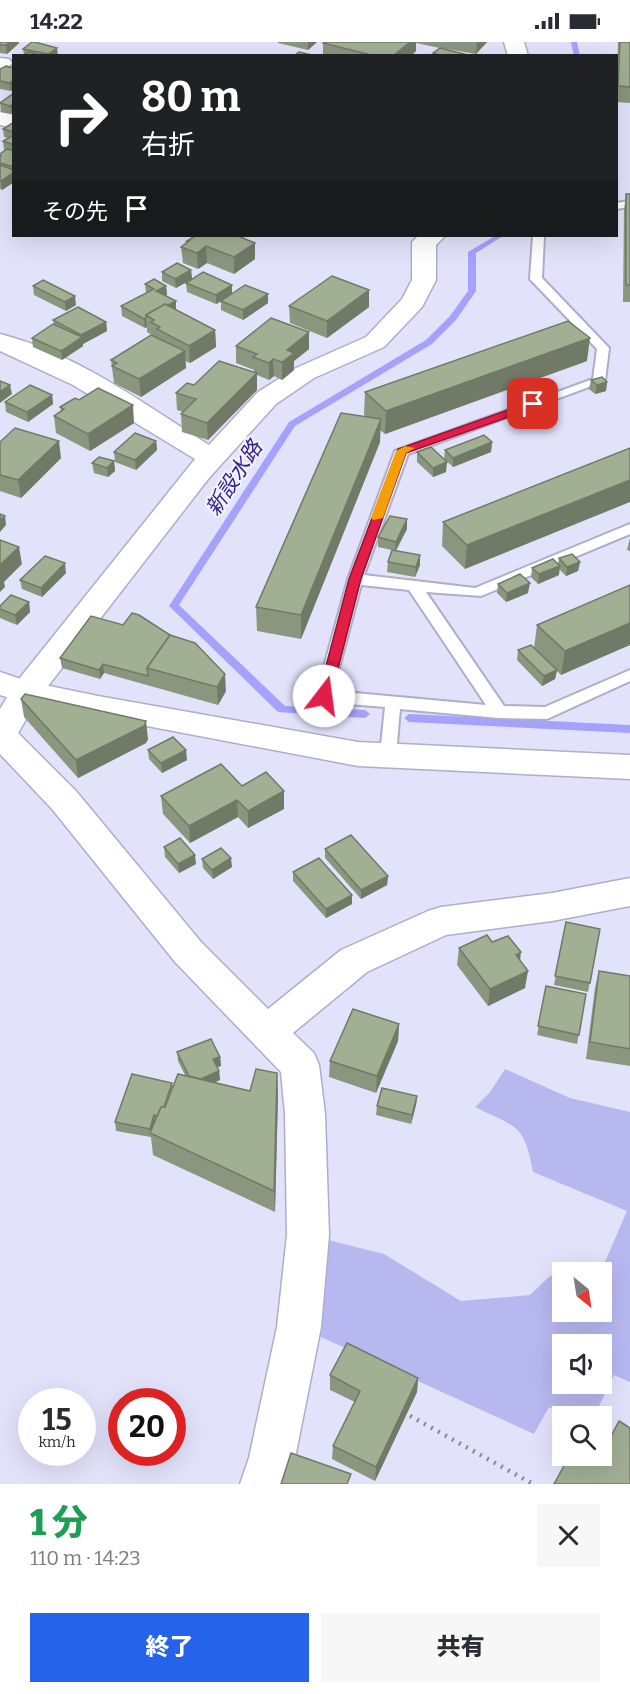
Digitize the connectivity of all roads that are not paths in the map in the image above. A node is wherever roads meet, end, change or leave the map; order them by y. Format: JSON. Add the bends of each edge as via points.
{"nodes":[{"id":1,"x":432,"y":237,"type":"edge"},
{"id":2,"x":538,"y":237,"type":"edge"},
{"id":3,"x":0,"y":342,"type":"edge"},
{"id":4,"x":212,"y":458,"type":"junction"},
{"id":5,"x":630,"y":529,"type":"edge"},
{"id":6,"x":355,"y":579,"type":"junction"},
{"id":7,"x":414,"y":586,"type":"junction"},
{"id":8,"x":630,"y":675,"type":"edge"},
{"id":9,"x":13,"y":688,"type":"edge"},
{"id":10,"x":393,"y":702,"type":"junction"},
{"id":11,"x":499,"y":712,"type":"junction"},
{"id":12,"x":0,"y":736,"type":"edge"},
{"id":13,"x":388,"y":755,"type":"junction"},
{"id":14,"x":630,"y":767,"type":"edge"},
{"id":15,"x":630,"y":892,"type":"edge"},
{"id":16,"x":268,"y":1031,"type":"junction"},
{"id":17,"x":263,"y":1484,"type":"edge"}],
"edges":[{"from":1,"to":4,"type":"street","via":[[424,242],[424,280],[413,302],[375,342],[305,374],[267,398]]},
{"from":2,"to":6,"type":"lane","via":[[536,279],[603,348],[599,381],[402,451]]},
{"from":3,"to":4,"type":"street","via":[[102,391]]},
{"from":4,"to":9,"type":"street"},
{"from":5,"to":7,"type":"lane","via":[[476,593]]},
{"from":6,"to":7,"type":"lane"},
{"from":6,"to":10,"type":"lane","via":[[324,696]]},
{"from":7,"to":11,"type":"lane"},
{"from":8,"to":11,"type":"lane","via":[[547,713]]},
{"from":9,"to":12,"type":"street"},
{"from":9,"to":13,"type":"street","via":[[214,729],[358,754]]},
{"from":10,"to":11,"type":"lane"},
{"from":10,"to":13,"type":"lane"},
{"from":12,"to":16,"type":"street","via":[[64,800],[188,952]]},
{"from":13,"to":14,"type":"street"},
{"from":15,"to":16,"type":"street","via":[[441,921],[354,961]]},
{"from":16,"to":17,"type":"street","via":[[300,1065],[308,1235],[298,1327],[272,1458]]}]}
